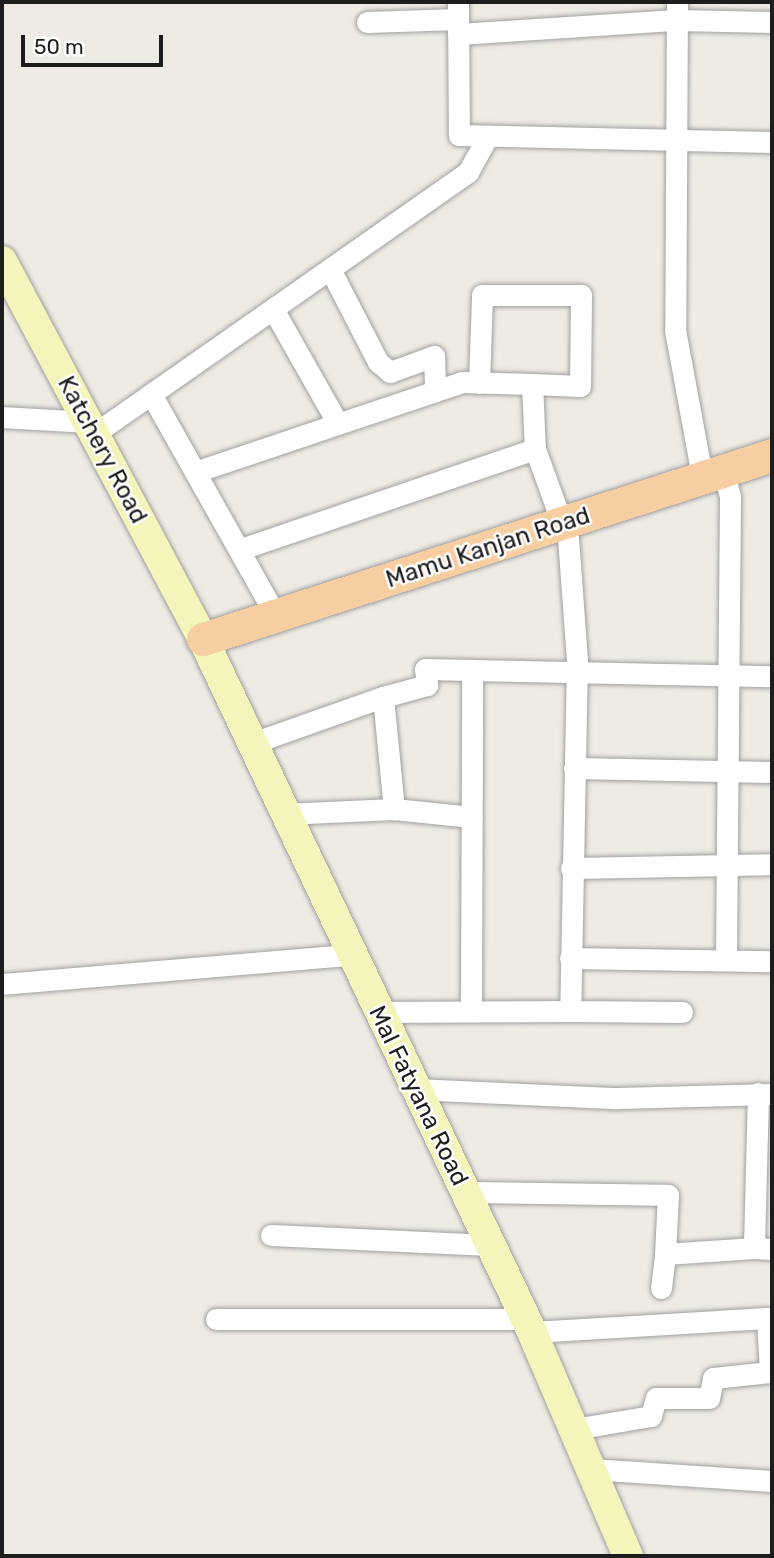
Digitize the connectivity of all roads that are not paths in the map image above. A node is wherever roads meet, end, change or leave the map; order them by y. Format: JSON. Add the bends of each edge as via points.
{"nodes":[{"id":1,"x":677,"y":11,"type":"edge"},
{"id":2,"x":458,"y":18,"type":"edge"},
{"id":3,"x":367,"y":22,"type":"dead end"},
{"id":4,"x":772,"y":22,"type":"edge"},
{"id":5,"x":488,"y":136,"type":"junction"},
{"id":6,"x":675,"y":139,"type":"junction"},
{"id":7,"x":772,"y":142,"type":"edge"},
{"id":8,"x":2,"y":261,"type":"edge"},
{"id":9,"x":330,"y":269,"type":"junction"},
{"id":10,"x":273,"y":309,"type":"junction"},
{"id":11,"x":479,"y":383,"type":"junction"},
{"id":12,"x":532,"y":384,"type":"junction"},
{"id":13,"x":435,"y":391,"type":"junction"},
{"id":14,"x":151,"y":394,"type":"junction"},
{"id":15,"x":2,"y":416,"type":"edge"},
{"id":16,"x":338,"y":424,"type":"junction"},
{"id":17,"x":91,"y":428,"type":"junction"},
{"id":18,"x":535,"y":449,"type":"junction"},
{"id":19,"x":772,"y":455,"type":"edge"},
{"id":20,"x":198,"y":471,"type":"junction"},
{"id":21,"x":713,"y":473,"type":"junction"},
{"id":22,"x":565,"y":525,"type":"junction"},
{"id":23,"x":241,"y":549,"type":"junction"},
{"id":24,"x":276,"y":616,"type":"junction"},
{"id":25,"x":203,"y":639,"type":"junction"},
{"id":26,"x":577,"y":671,"type":"junction"},
{"id":27,"x":472,"y":672,"type":"junction"},
{"id":28,"x":728,"y":676,"type":"junction"},
{"id":29,"x":772,"y":676,"type":"edge"},
{"id":30,"x":383,"y":696,"type":"junction"},
{"id":31,"x":250,"y":744,"type":"junction"},
{"id":32,"x":574,"y":768,"type":"junction"},
{"id":33,"x":772,"y":772,"type":"edge"},
{"id":34,"x":726,"y":773,"type":"junction"},
{"id":35,"x":394,"y":809,"type":"junction"},
{"id":36,"x":283,"y":814,"type":"junction"},
{"id":37,"x":472,"y":817,"type":"junction"},
{"id":38,"x":772,"y":864,"type":"edge"},
{"id":39,"x":725,"y":866,"type":"junction"},
{"id":40,"x":571,"y":868,"type":"junction"},
{"id":41,"x":349,"y":955,"type":"junction"},
{"id":42,"x":570,"y":958,"type":"junction"},
{"id":43,"x":726,"y":960,"type":"junction"},
{"id":44,"x":772,"y":961,"type":"edge"},
{"id":45,"x":2,"y":984,"type":"edge"},
{"id":46,"x":471,"y":1010,"type":"junction"},
{"id":47,"x":570,"y":1011,"type":"junction"},
{"id":48,"x":376,"y":1012,"type":"junction"},
{"id":49,"x":682,"y":1013,"type":"dead end"},
{"id":50,"x":415,"y":1088,"type":"junction"},
{"id":51,"x":765,"y":1093,"type":"edge"},
{"id":52,"x":464,"y":1192,"type":"junction"},
{"id":53,"x":271,"y":1235,"type":"dead end"},
{"id":54,"x":490,"y":1245,"type":"junction"},
{"id":55,"x":763,"y":1249,"type":"edge"},
{"id":56,"x":665,"y":1254,"type":"junction"},
{"id":57,"x":661,"y":1288,"type":"dead end"},
{"id":58,"x":216,"y":1319,"type":"dead end"},
{"id":59,"x":529,"y":1325,"type":"junction"},
{"id":60,"x":771,"y":1372,"type":"edge"},
{"id":61,"x":575,"y":1429,"type":"junction"},
{"id":62,"x":591,"y":1469,"type":"junction"},
{"id":63,"x":772,"y":1480,"type":"edge"},
{"id":64,"x":628,"y":1556,"type":"edge"}],
"edges":[{"from":1,"to":2,"type":"street"},
{"from":1,"to":4,"type":"street"},
{"from":1,"to":6,"type":"street"},
{"from":2,"to":3,"type":"street"},
{"from":2,"to":5,"type":"street","via":[[459,135]]},
{"from":5,"to":6,"type":"street"},
{"from":5,"to":9,"type":"street","via":[[468,172]]},
{"from":6,"to":7,"type":"street"},
{"from":6,"to":21,"type":"street","via":[[675,330]]},
{"from":8,"to":17,"type":"main road","name":"Katchery Road"},
{"from":9,"to":10,"type":"street"},
{"from":9,"to":13,"type":"street","via":[[377,362],[390,372],[434,356]]},
{"from":10,"to":14,"type":"street"},
{"from":10,"to":16,"type":"street"},
{"from":11,"to":12,"type":"street"},
{"from":11,"to":12,"type":"street","via":[[482,295],[580,295],[580,386]]},
{"from":11,"to":13,"type":"street"},
{"from":12,"to":18,"type":"street"},
{"from":13,"to":16,"type":"street"},
{"from":14,"to":17,"type":"street"},
{"from":14,"to":20,"type":"street"},
{"from":15,"to":17,"type":"street"},
{"from":16,"to":20,"type":"street"},
{"from":17,"to":25,"type":"main road","name":"Katchery Road"},
{"from":18,"to":22,"type":"street"},
{"from":18,"to":23,"type":"street"},
{"from":19,"to":21,"type":"main road","name":"Mamu Kanjan Road"},
{"from":20,"to":23,"type":"street"},
{"from":21,"to":22,"type":"main road","name":"Mamu Kanjan Road"},
{"from":21,"to":28,"type":"street","via":[[730,497]]},
{"from":22,"to":24,"type":"main road","name":"Mamu Kanjan Road"},
{"from":22,"to":26,"type":"street"},
{"from":23,"to":24,"type":"street"},
{"from":24,"to":25,"type":"main road","name":"Mamu Kanjan Road"},
{"from":25,"to":31,"type":"main road","name":"Mal Fatyana Road"},
{"from":26,"to":27,"type":"street"},
{"from":26,"to":28,"type":"street"},
{"from":26,"to":32,"type":"street"},
{"from":27,"to":30,"type":"street","via":[[425,669],[427,685]]},
{"from":27,"to":37,"type":"street"},
{"from":28,"to":29,"type":"street"},
{"from":28,"to":34,"type":"street"},
{"from":30,"to":31,"type":"street"},
{"from":30,"to":35,"type":"street"},
{"from":31,"to":36,"type":"main road","name":"Mal Fatyana Road"},
{"from":32,"to":34,"type":"street"},
{"from":32,"to":40,"type":"street"},
{"from":33,"to":34,"type":"street"},
{"from":34,"to":39,"type":"street"},
{"from":35,"to":36,"type":"street"},
{"from":35,"to":37,"type":"street"},
{"from":36,"to":41,"type":"main road","name":"Mal Fatyana Road"},
{"from":37,"to":46,"type":"street"},
{"from":38,"to":39,"type":"street"},
{"from":39,"to":40,"type":"street"},
{"from":39,"to":43,"type":"street"},
{"from":40,"to":42,"type":"street"},
{"from":41,"to":45,"type":"street"},
{"from":41,"to":48,"type":"main road","name":"Mal Fatyana Road"},
{"from":42,"to":43,"type":"street"},
{"from":42,"to":47,"type":"street"},
{"from":43,"to":44,"type":"street"},
{"from":46,"to":47,"type":"street"},
{"from":46,"to":48,"type":"street"},
{"from":47,"to":49,"type":"street"},
{"from":48,"to":50,"type":"main road","name":"Mal Fatyana Road"},
{"from":50,"to":51,"type":"street","via":[[618,1098]]},
{"from":50,"to":52,"type":"main road","name":"Mal Fatyana Road"},
{"from":51,"to":55,"type":"street"},
{"from":52,"to":54,"type":"main road","name":"Mal Fatyana Road"},
{"from":52,"to":56,"type":"street","via":[[668,1195]]},
{"from":53,"to":54,"type":"street"},
{"from":54,"to":59,"type":"main road","name":"Mal Fatyana Road"},
{"from":55,"to":56,"type":"street"},
{"from":56,"to":57,"type":"street"},
{"from":58,"to":59,"type":"street"},
{"from":59,"to":60,"type":"street","via":[[767,1318]]},
{"from":59,"to":61,"type":"main road","name":"Mal Fatyana Road"},
{"from":60,"to":61,"type":"street","via":[[713,1378],[709,1398],[656,1398],[650,1416]]},
{"from":61,"to":62,"type":"main road","name":"Mal Fatyana Road"},
{"from":62,"to":63,"type":"street"},
{"from":62,"to":64,"type":"main road","name":"Mal Fatyana Road"}]}
